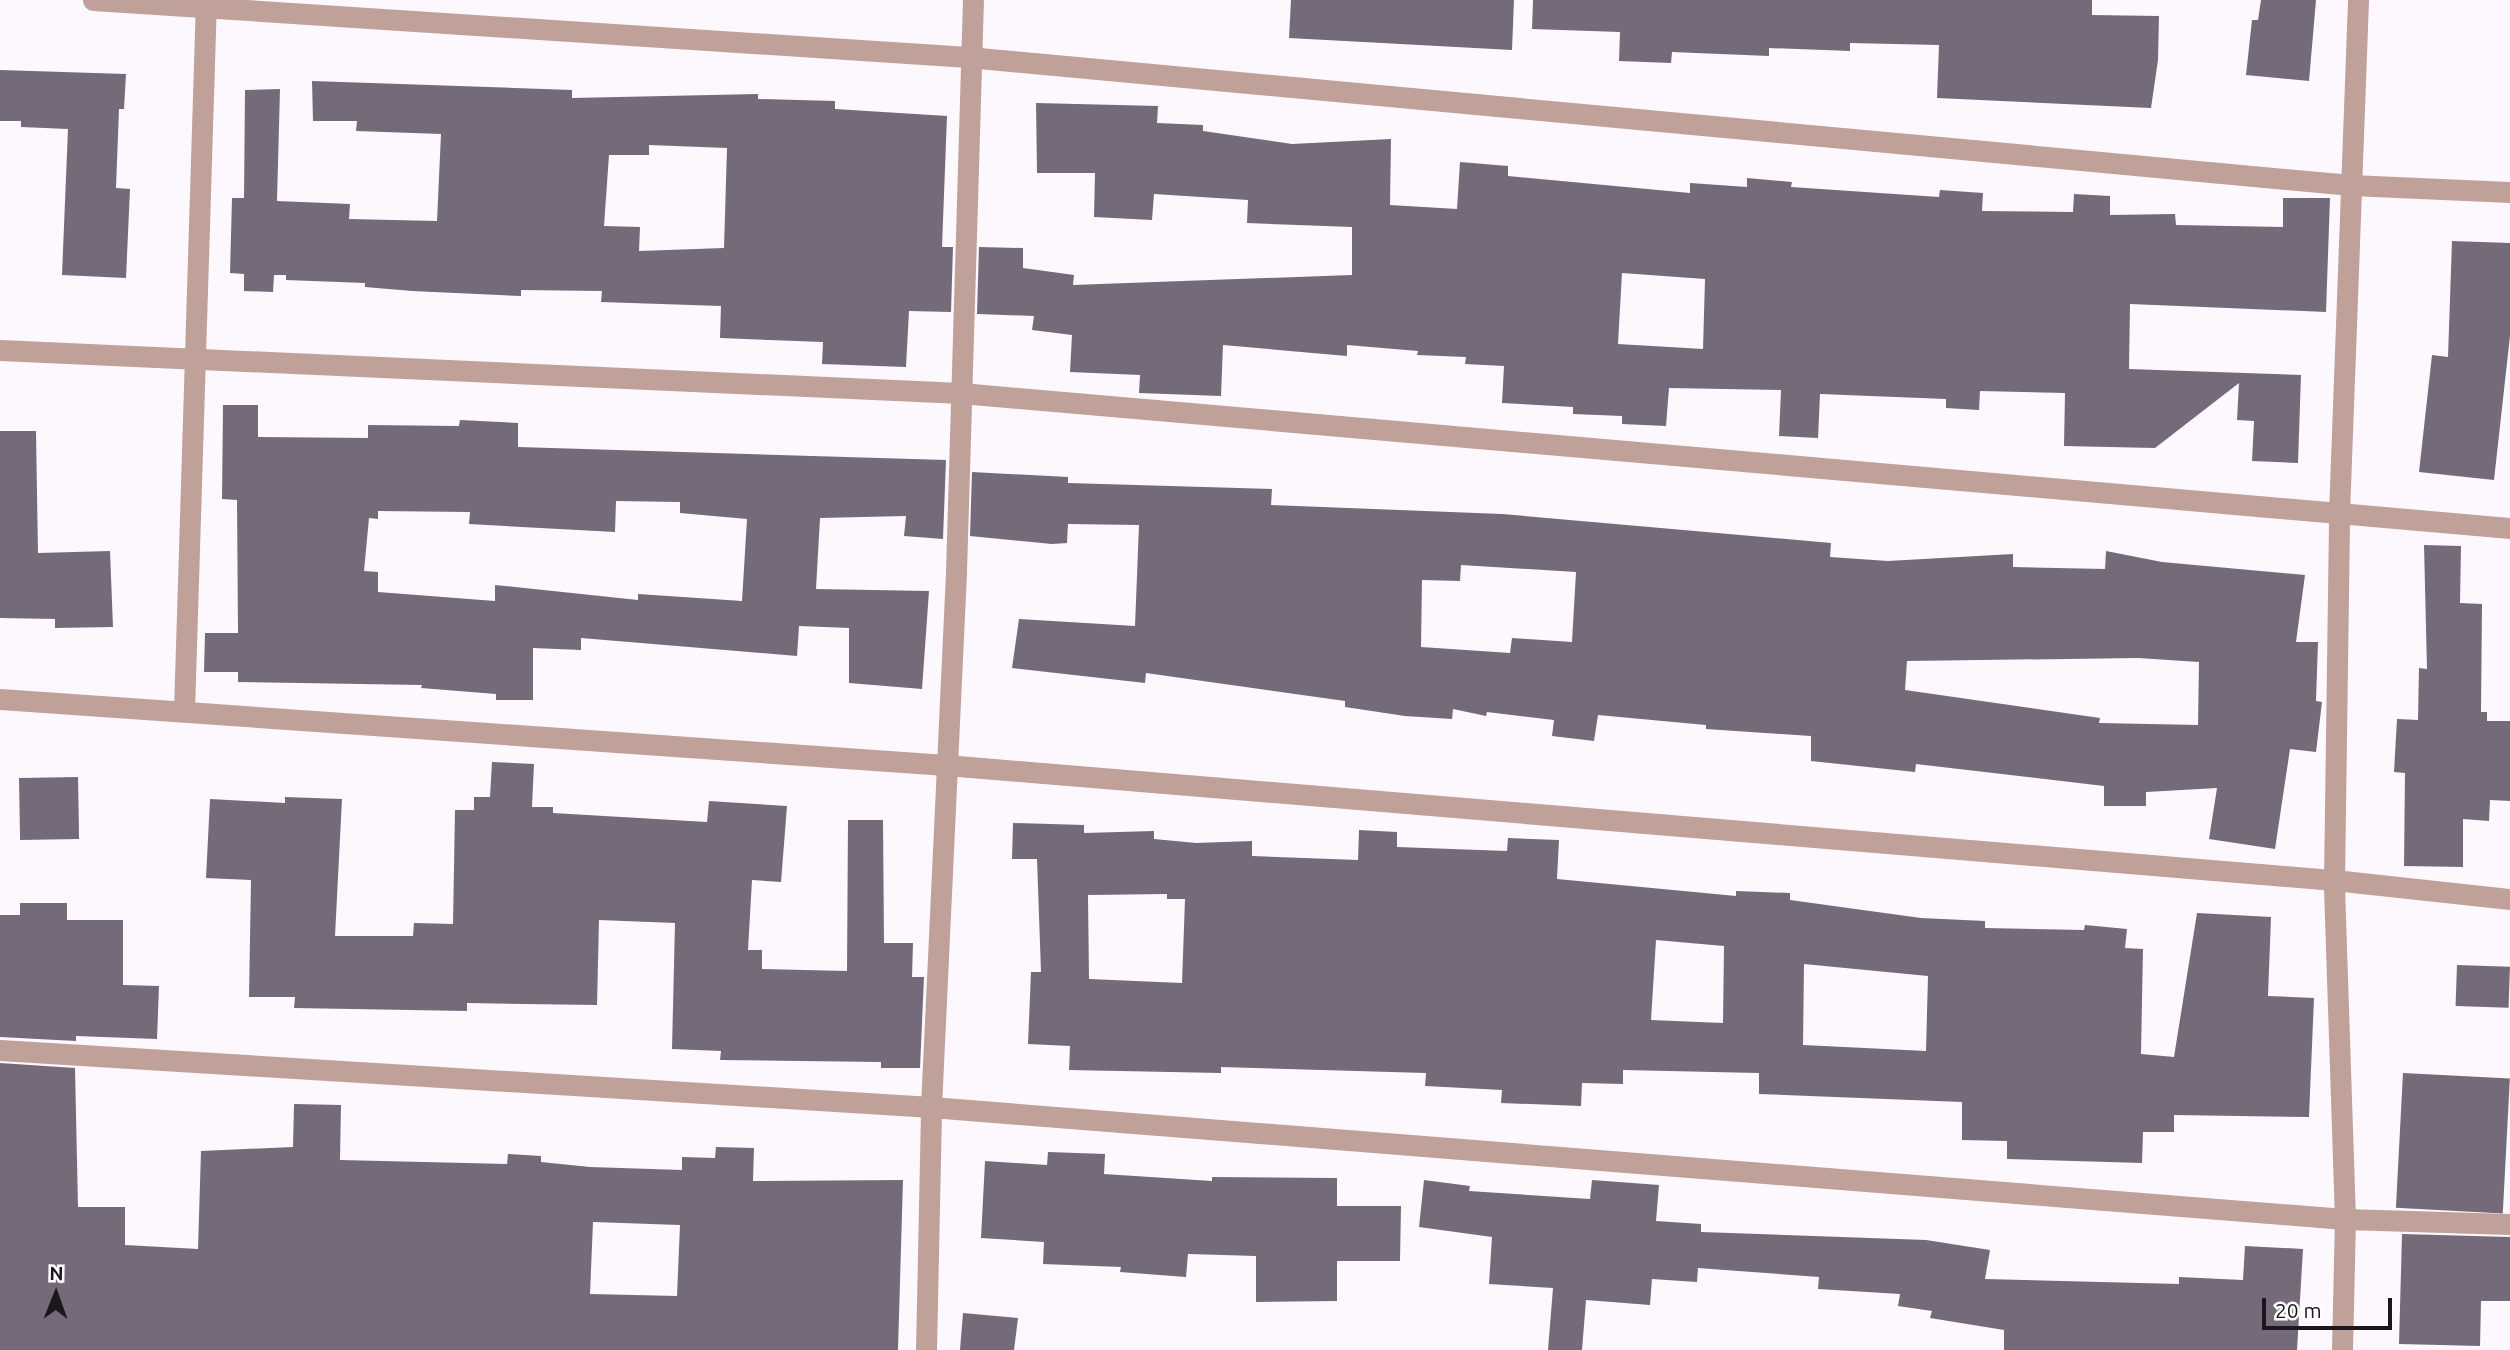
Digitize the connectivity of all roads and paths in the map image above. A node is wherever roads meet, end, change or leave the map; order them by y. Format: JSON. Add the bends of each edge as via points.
{"nodes":[{"id":1,"x":93,"y":0,"type":"edge"},
{"id":2,"x":973,"y":0,"type":"edge"},
{"id":3,"x":2358,"y":0,"type":"edge"},
{"id":4,"x":205,"y":4,"type":"edge"},
{"id":5,"x":968,"y":57,"type":"junction"},
{"id":6,"x":2351,"y":185,"type":"junction"},
{"id":7,"x":2510,"y":192,"type":"edge"},
{"id":8,"x":0,"y":350,"type":"edge"},
{"id":9,"x":195,"y":361,"type":"junction"},
{"id":10,"x":961,"y":393,"type":"junction"},
{"id":11,"x":2339,"y":514,"type":"junction"},
{"id":12,"x":2510,"y":528,"type":"edge"},
{"id":13,"x":0,"y":699,"type":"edge"},
{"id":14,"x":184,"y":711,"type":"junction"},
{"id":15,"x":946,"y":765,"type":"junction"},
{"id":16,"x":2334,"y":880,"type":"junction"},
{"id":17,"x":2510,"y":899,"type":"edge"},
{"id":18,"x":0,"y":1050,"type":"edge"},
{"id":19,"x":931,"y":1107,"type":"junction"},
{"id":20,"x":2345,"y":1219,"type":"junction"},
{"id":21,"x":2510,"y":1224,"type":"edge"},
{"id":22,"x":926,"y":1350,"type":"edge"},
{"id":23,"x":2342,"y":1350,"type":"edge"}],
"edges":[{"from":1,"to":4,"type":"street"},
{"from":2,"to":5,"type":"street"},
{"from":3,"to":6,"type":"street"},
{"from":4,"to":5,"type":"street"},
{"from":4,"to":9,"type":"street"},
{"from":5,"to":6,"type":"street"},
{"from":5,"to":10,"type":"street"},
{"from":6,"to":7,"type":"street"},
{"from":6,"to":11,"type":"street"},
{"from":8,"to":9,"type":"street"},
{"from":9,"to":10,"type":"street"},
{"from":9,"to":14,"type":"street"},
{"from":10,"to":11,"type":"street"},
{"from":10,"to":15,"type":"street"},
{"from":11,"to":12,"type":"street"},
{"from":11,"to":16,"type":"street"},
{"from":13,"to":14,"type":"street"},
{"from":14,"to":15,"type":"street"},
{"from":15,"to":16,"type":"street"},
{"from":15,"to":19,"type":"street"},
{"from":16,"to":17,"type":"street"},
{"from":16,"to":20,"type":"street"},
{"from":18,"to":19,"type":"street"},
{"from":19,"to":20,"type":"street"},
{"from":19,"to":22,"type":"street"},
{"from":20,"to":21,"type":"street"},
{"from":20,"to":23,"type":"street"}]}
